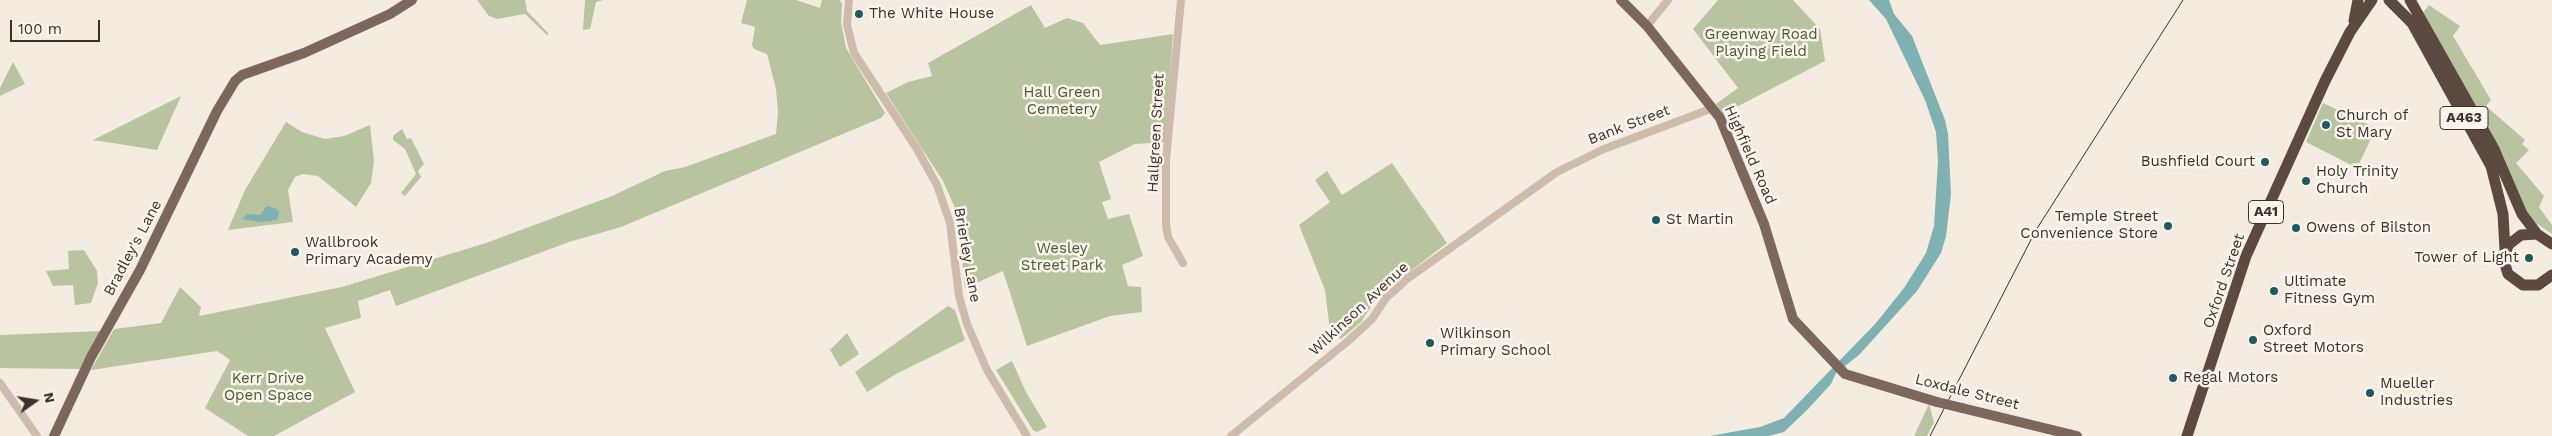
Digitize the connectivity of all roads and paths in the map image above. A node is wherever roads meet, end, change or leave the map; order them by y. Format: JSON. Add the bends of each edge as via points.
{"nodes":[{"id":1,"x":412,"y":0,"type":"edge"},
{"id":2,"x":849,"y":0,"type":"edge"},
{"id":3,"x":1181,"y":0,"type":"edge"},
{"id":4,"x":1621,"y":0,"type":"edge"},
{"id":5,"x":1668,"y":0,"type":"edge"},
{"id":6,"x":2358,"y":0,"type":"edge"},
{"id":7,"x":2372,"y":0,"type":"edge"},
{"id":8,"x":2389,"y":0,"type":"edge"},
{"id":9,"x":2410,"y":0,"type":"edge"},
{"id":10,"x":1646,"y":26,"type":"junction"},
{"id":11,"x":2350,"y":32,"type":"junction"},
{"id":12,"x":1714,"y":108,"type":"junction"},
{"id":13,"x":1557,"y":172,"type":"joint"},
{"id":14,"x":2537,"y":234,"type":"junction"},
{"id":15,"x":2552,"y":244,"type":"edge"},
{"id":16,"x":2505,"y":250,"type":"junction"},
{"id":17,"x":1182,"y":263,"type":"dead end"},
{"id":18,"x":2550,"y":280,"type":"edge"},
{"id":19,"x":1850,"y":377,"type":"joint"},
{"id":20,"x":0,"y":383,"type":"edge"},
{"id":21,"x":37,"y":436,"type":"edge"},
{"id":22,"x":54,"y":436,"type":"edge"},
{"id":23,"x":1028,"y":436,"type":"edge"},
{"id":24,"x":1231,"y":436,"type":"edge"},
{"id":25,"x":2077,"y":436,"type":"edge"},
{"id":26,"x":2187,"y":436,"type":"edge"}],
"edges":[{"from":1,"to":22,"type":"main road","name":"Bradley's Lane","via":[[390,14],[304,53],[242,75],[230,88],[140,270],[91,357]]},
{"from":2,"to":23,"type":"street","name":"Brierley Lane","via":[[847,26],[854,53],[937,185],[950,223],[967,324],[987,370]]},
{"from":3,"to":17,"type":"street","name":"Hallgreen Street","via":[[1166,160],[1166,225],[1168,237]]},
{"from":4,"to":10,"type":"main road","name":"Highfield Road"},
{"from":5,"to":10,"type":"street"},
{"from":6,"to":11,"type":"highway","name":"Oxford Street","number":"A41"},
{"from":7,"to":11,"type":"highway","name":"Oxford Street","number":"A41"},
{"from":8,"to":16,"type":"highway","number":"A463","via":[[2412,23],[2491,166],[2503,214]]},
{"from":9,"to":14,"type":"highway","number":"A463","via":[[2494,149],[2522,214]]},
{"from":10,"to":12,"type":"main road","name":"Highfield Road"},
{"from":11,"to":26,"type":"highway","name":"Oxford Street","number":"A41","via":[[2246,256]]},
{"from":12,"to":13,"type":"street","name":"Bank Street","via":[[1604,149]]},
{"from":12,"to":19,"type":"main road","name":"Highfield Road","via":[[1764,224],[1793,319]]},
{"from":13,"to":24,"type":"street","name":"Wilkinson Avenue","via":[[1407,279],[1347,342]]},
{"from":14,"to":15,"type":"highway"},
{"from":14,"to":16,"type":"highway","via":[[2518,236]]},
{"from":16,"to":18,"type":"highway","via":[[2506,270],[2516,282],[2531,286]]},
{"from":19,"to":25,"type":"main road","name":"Loxdale Street","bridge":true},
{"from":20,"to":21,"type":"street"}]}
